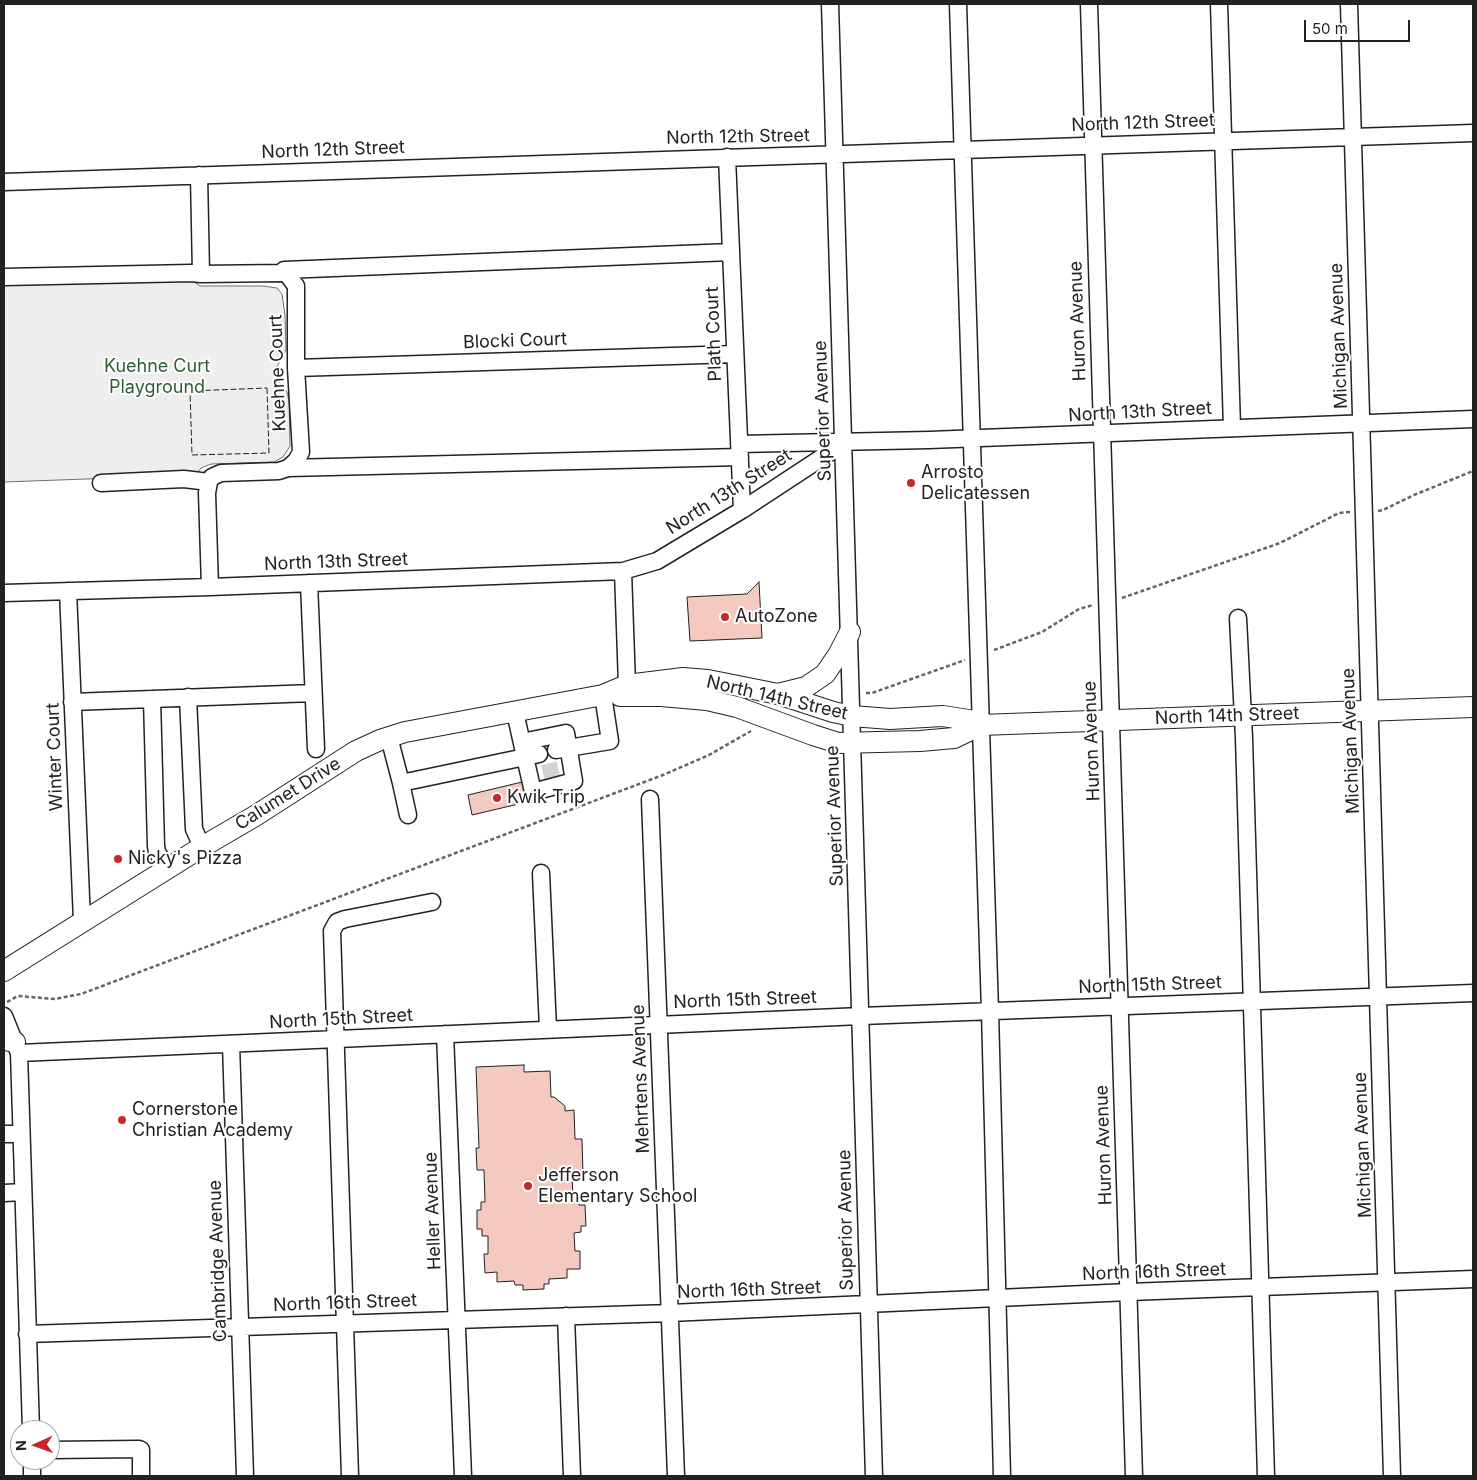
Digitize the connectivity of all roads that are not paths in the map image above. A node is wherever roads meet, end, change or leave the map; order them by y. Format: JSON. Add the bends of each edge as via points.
{"nodes":[{"id":1,"x":830,"y":4,"type":"edge"},
{"id":2,"x":958,"y":4,"type":"edge"},
{"id":3,"x":1089,"y":4,"type":"edge"},
{"id":4,"x":1218,"y":4,"type":"edge"},
{"id":5,"x":1348,"y":4,"type":"edge"},
{"id":6,"x":1473,"y":132,"type":"edge"},
{"id":7,"x":1353,"y":137,"type":"junction"},
{"id":8,"x":1223,"y":141,"type":"junction"},
{"id":9,"x":1093,"y":144,"type":"junction"},
{"id":10,"x":962,"y":150,"type":"junction"},
{"id":11,"x":835,"y":154,"type":"junction"},
{"id":12,"x":727,"y":157,"type":"junction"},
{"id":13,"x":199,"y":175,"type":"junction"},
{"id":14,"x":4,"y":182,"type":"edge"},
{"id":15,"x":731,"y":252,"type":"junction"},
{"id":16,"x":284,"y":270,"type":"junction"},
{"id":17,"x":201,"y":274,"type":"junction"},
{"id":18,"x":4,"y":277,"type":"edge"},
{"id":19,"x":735,"y":354,"type":"junction"},
{"id":20,"x":296,"y":368,"type":"junction"},
{"id":21,"x":1473,"y":420,"type":"edge"},
{"id":22,"x":1361,"y":424,"type":"junction"},
{"id":23,"x":1232,"y":428,"type":"junction"},
{"id":24,"x":1102,"y":434,"type":"junction"},
{"id":25,"x":971,"y":439,"type":"junction"},
{"id":26,"x":844,"y":443,"type":"junction"},
{"id":27,"x":739,"y":450,"type":"junction"},
{"id":28,"x":288,"y":468,"type":"junction"},
{"id":29,"x":209,"y":482,"type":"junction"},
{"id":30,"x":101,"y":483,"type":"dead end"},
{"id":31,"x":742,"y":510,"type":"junction"},
{"id":32,"x":623,"y":571,"type":"junction"},
{"id":33,"x":309,"y":583,"type":"junction"},
{"id":34,"x":210,"y":587,"type":"junction"},
{"id":35,"x":68,"y":591,"type":"junction"},
{"id":36,"x":4,"y":593,"type":"edge"},
{"id":37,"x":1238,"y":618,"type":"dead end"},
{"id":38,"x":850,"y":632,"type":"junction"},
{"id":39,"x":628,"y":685,"type":"junction"},
{"id":40,"x":313,"y":692,"type":"junction"},
{"id":41,"x":778,"y":694,"type":"junction"},
{"id":42,"x":603,"y":695,"type":"junction"},
{"id":43,"x":188,"y":698,"type":"junction"},
{"id":44,"x":152,"y":699,"type":"junction"},
{"id":45,"x":72,"y":702,"type":"junction"},
{"id":46,"x":1473,"y":707,"type":"edge"},
{"id":47,"x":1370,"y":711,"type":"junction"},
{"id":48,"x":515,"y":712,"type":"junction"},
{"id":49,"x":1243,"y":715,"type":"junction"},
{"id":50,"x":852,"y":716,"type":"junction"},
{"id":51,"x":1111,"y":720,"type":"junction"},
{"id":52,"x":981,"y":725,"type":"junction"},
{"id":53,"x":390,"y":737,"type":"junction"},
{"id":54,"x":853,"y":743,"type":"junction"},
{"id":55,"x":562,"y":748,"type":"junction"},
{"id":56,"x":316,"y":749,"type":"dead end"},
{"id":57,"x":529,"y":751,"type":"junction"},
{"id":58,"x":401,"y":782,"type":"junction"},
{"id":59,"x":650,"y":799,"type":"dead end"},
{"id":60,"x":408,"y":815,"type":"dead end"},
{"id":61,"x":202,"y":847,"type":"junction"},
{"id":62,"x":167,"y":868,"type":"junction"},
{"id":63,"x":541,"y":873,"type":"dead end"},
{"id":64,"x":432,"y":902,"type":"dead end"},
{"id":65,"x":82,"y":921,"type":"junction"},
{"id":66,"x":4,"y":971,"type":"edge"},
{"id":67,"x":1473,"y":993,"type":"edge"},
{"id":68,"x":1379,"y":996,"type":"junction"},
{"id":69,"x":1250,"y":1001,"type":"junction"},
{"id":70,"x":1120,"y":1006,"type":"junction"},
{"id":71,"x":990,"y":1011,"type":"junction"},
{"id":72,"x":4,"y":1016,"type":"edge"},
{"id":73,"x":861,"y":1016,"type":"junction"},
{"id":74,"x":658,"y":1024,"type":"junction"},
{"id":75,"x":548,"y":1028,"type":"junction"},
{"id":76,"x":445,"y":1034,"type":"junction"},
{"id":77,"x":336,"y":1039,"type":"junction"},
{"id":78,"x":231,"y":1044,"type":"junction"},
{"id":79,"x":12,"y":1045,"type":"edge"},
{"id":80,"x":4,"y":1134,"type":"edge"},
{"id":81,"x":21,"y":1134,"type":"junction"},
{"id":82,"x":23,"y":1192,"type":"junction"},
{"id":83,"x":4,"y":1193,"type":"edge"},
{"id":84,"x":1473,"y":1279,"type":"edge"},
{"id":85,"x":1388,"y":1282,"type":"junction"},
{"id":86,"x":1261,"y":1287,"type":"junction"},
{"id":87,"x":1128,"y":1292,"type":"junction"},
{"id":88,"x":996,"y":1299,"type":"junction"},
{"id":89,"x":868,"y":1305,"type":"junction"},
{"id":90,"x":670,"y":1313,"type":"junction"},
{"id":91,"x":566,"y":1316,"type":"junction"},
{"id":92,"x":457,"y":1319,"type":"junction"},
{"id":93,"x":344,"y":1324,"type":"junction"},
{"id":94,"x":240,"y":1327,"type":"junction"},
{"id":95,"x":27,"y":1334,"type":"junction"},
{"id":96,"x":30,"y":1420,"type":"edge"},
{"id":97,"x":60,"y":1450,"type":"edge"},
{"id":98,"x":142,"y":1476,"type":"edge"},
{"id":99,"x":245,"y":1476,"type":"edge"},
{"id":100,"x":350,"y":1476,"type":"edge"},
{"id":101,"x":463,"y":1476,"type":"edge"},
{"id":102,"x":572,"y":1476,"type":"edge"},
{"id":103,"x":676,"y":1476,"type":"edge"},
{"id":104,"x":874,"y":1476,"type":"edge"},
{"id":105,"x":1002,"y":1476,"type":"edge"},
{"id":106,"x":1134,"y":1476,"type":"edge"},
{"id":107,"x":1266,"y":1476,"type":"edge"},
{"id":108,"x":1392,"y":1476,"type":"edge"}],
"edges":[{"from":1,"to":11,"type":"street","name":"Superior Avenue"},
{"from":2,"to":10,"type":"street"},
{"from":3,"to":9,"type":"street","name":"Huron Avenue"},
{"from":4,"to":8,"type":"street"},
{"from":5,"to":7,"type":"street","name":"Michigan Avenue"},
{"from":6,"to":7,"type":"street","name":"North 12th Street"},
{"from":7,"to":8,"type":"street","name":"North 12th Street"},
{"from":7,"to":22,"type":"street","name":"Michigan Avenue"},
{"from":8,"to":9,"type":"street","name":"North 12th Street"},
{"from":8,"to":23,"type":"street"},
{"from":9,"to":10,"type":"street","name":"North 12th Street"},
{"from":9,"to":24,"type":"street","name":"Huron Avenue"},
{"from":10,"to":11,"type":"street","name":"North 12th Street"},
{"from":10,"to":25,"type":"street"},
{"from":11,"to":12,"type":"street","name":"North 12th Street"},
{"from":11,"to":26,"type":"street","name":"Superior Avenue"},
{"from":12,"to":13,"type":"street","name":"North 12th Street"},
{"from":12,"to":15,"type":"street","name":"Plath Court"},
{"from":13,"to":14,"type":"street","name":"North 12th Street"},
{"from":13,"to":17,"type":"street"},
{"from":15,"to":16,"type":"street"},
{"from":15,"to":19,"type":"street","name":"Plath Court"},
{"from":16,"to":17,"type":"street","via":[[282,273]]},
{"from":16,"to":20,"type":"street","name":"Kuehne Court","via":[[296,286]]},
{"from":17,"to":18,"type":"street"},
{"from":19,"to":20,"type":"street","name":"Blocki Court"},
{"from":19,"to":27,"type":"street","name":"Plath Court"},
{"from":20,"to":28,"type":"street","name":"Kuehne Court","via":[[301,452]]},
{"from":21,"to":22,"type":"street","name":"North 13th Street"},
{"from":22,"to":23,"type":"street","name":"North 13th Street"},
{"from":22,"to":47,"type":"street","name":"Michigan Avenue"},
{"from":23,"to":24,"type":"street","name":"North 13th Street"},
{"from":24,"to":25,"type":"street","name":"North 13th Street"},
{"from":24,"to":51,"type":"street","name":"Huron Avenue"},
{"from":25,"to":26,"type":"street","name":"North 13th Street"},
{"from":25,"to":52,"type":"street"},
{"from":26,"to":27,"type":"street"},
{"from":26,"to":31,"type":"street","name":"North 13th Street"},
{"from":26,"to":38,"type":"street","name":"Superior Avenue"},
{"from":27,"to":28,"type":"street"},
{"from":27,"to":31,"type":"street","name":"Plath Court"},
{"from":28,"to":29,"type":"street","via":[[221,473]]},
{"from":29,"to":30,"type":"street","via":[[184,478]]},
{"from":29,"to":34,"type":"street"},
{"from":31,"to":32,"type":"street","name":"North 13th Street","via":[[656,561]]},
{"from":32,"to":33,"type":"street","name":"North 13th Street"},
{"from":32,"to":39,"type":"street"},
{"from":33,"to":34,"type":"street","name":"North 13th Street"},
{"from":33,"to":40,"type":"street"},
{"from":34,"to":35,"type":"street","name":"North 13th Street"},
{"from":35,"to":36,"type":"street","name":"North 13th Street"},
{"from":35,"to":45,"type":"street","name":"Winter Court"},
{"from":37,"to":49,"type":"street"},
{"from":38,"to":41,"type":"main road","via":[[825,674],[806,687]]},
{"from":38,"to":50,"type":"street","name":"Superior Avenue"},
{"from":39,"to":41,"type":"main road","name":"North 14th Street","via":[[683,678]]},
{"from":39,"to":42,"type":"main road","name":"North 14th Street"},
{"from":40,"to":43,"type":"street"},
{"from":40,"to":56,"type":"street"},
{"from":41,"to":50,"type":"main road","name":"North 14th Street"},
{"from":42,"to":48,"type":"main road","name":"Calumet Drive"},
{"from":42,"to":54,"type":"main road","name":"North 14th Street","via":[[707,700],[737,707],[838,743]]},
{"from":42,"to":55,"type":"street","via":[[610,741]]},
{"from":43,"to":44,"type":"street"},
{"from":43,"to":61,"type":"street","via":[[194,829]]},
{"from":44,"to":45,"type":"street"},
{"from":44,"to":62,"type":"street","via":[[156,846]]},
{"from":45,"to":65,"type":"street","name":"Winter Court"},
{"from":46,"to":47,"type":"main road","name":"North 14th Street"},
{"from":47,"to":49,"type":"main road","name":"North 14th Street"},
{"from":47,"to":68,"type":"street","name":"Michigan Avenue"},
{"from":48,"to":53,"type":"main road","name":"Calumet Drive"},
{"from":48,"to":57,"type":"street"},
{"from":49,"to":51,"type":"main road","name":"North 14th Street"},
{"from":49,"to":69,"type":"street"},
{"from":50,"to":52,"type":"main road","name":"North 14th Street","via":[[890,719],[943,716],[975,721]]},
{"from":50,"to":54,"type":"street","name":"Superior Avenue"},
{"from":51,"to":52,"type":"main road","name":"North 14th Street"},
{"from":51,"to":70,"type":"street","name":"Huron Avenue"},
{"from":52,"to":54,"type":"main road","name":"North 14th Street","via":[[954,738]]},
{"from":52,"to":71,"type":"street"},
{"from":53,"to":58,"type":"street"},
{"from":53,"to":61,"type":"main road","name":"Calumet Drive","via":[[356,751]]},
{"from":54,"to":73,"type":"street","name":"Superior Avenue"},
{"from":55,"to":57,"type":"street","via":[[566,733]]},
{"from":55,"to":57,"type":"street","via":[[565,768],[574,782],[534,792],[536,774]]},
{"from":57,"to":58,"type":"street"},
{"from":58,"to":60,"type":"street"},
{"from":59,"to":74,"type":"street","name":"Mehrtens Avenue"},
{"from":61,"to":62,"type":"main road","name":"Calumet Drive"},
{"from":62,"to":65,"type":"main road","name":"Calumet Drive"},
{"from":63,"to":75,"type":"street"},
{"from":64,"to":77,"type":"street","via":[[357,916],[339,921],[334,927]]},
{"from":65,"to":66,"type":"main road","name":"Calumet Drive"},
{"from":67,"to":68,"type":"street","name":"North 15th Street"},
{"from":68,"to":69,"type":"street","name":"North 15th Street"},
{"from":68,"to":85,"type":"street","name":"Michigan Avenue"},
{"from":69,"to":70,"type":"street","name":"North 15th Street"},
{"from":69,"to":86,"type":"street"},
{"from":70,"to":71,"type":"street","name":"North 15th Street"},
{"from":70,"to":87,"type":"street","name":"Huron Avenue"},
{"from":71,"to":73,"type":"street","name":"North 15th Street"},
{"from":71,"to":88,"type":"street"},
{"from":72,"to":79,"type":"street"},
{"from":73,"to":74,"type":"street","name":"North 15th Street"},
{"from":73,"to":89,"type":"street","name":"Superior Avenue"},
{"from":74,"to":75,"type":"street","name":"North 15th Street"},
{"from":74,"to":90,"type":"street","name":"Mehrtens Avenue"},
{"from":75,"to":76,"type":"street","name":"North 15th Street"},
{"from":76,"to":77,"type":"street","name":"North 15th Street"},
{"from":76,"to":92,"type":"street","name":"Heller Avenue"},
{"from":77,"to":78,"type":"street","name":"North 15th Street"},
{"from":77,"to":93,"type":"street"},
{"from":78,"to":79,"type":"street","name":"North 15th Street"},
{"from":78,"to":94,"type":"street","name":"Cambridge Avenue"},
{"from":79,"to":81,"type":"street"},
{"from":80,"to":81,"type":"street"},
{"from":81,"to":82,"type":"street"},
{"from":82,"to":83,"type":"street"},
{"from":82,"to":95,"type":"street"},
{"from":84,"to":85,"type":"street","name":"North 16th Street"},
{"from":85,"to":86,"type":"street","name":"North 16th Street"},
{"from":85,"to":108,"type":"street","name":"Michigan Avenue"},
{"from":86,"to":87,"type":"street","name":"North 16th Street"},
{"from":86,"to":107,"type":"street"},
{"from":87,"to":88,"type":"street","name":"North 16th Street"},
{"from":87,"to":106,"type":"street","name":"Huron Avenue"},
{"from":88,"to":89,"type":"street","name":"North 16th Street"},
{"from":88,"to":105,"type":"street"},
{"from":89,"to":90,"type":"street","name":"North 16th Street"},
{"from":89,"to":104,"type":"street","name":"Superior Avenue"},
{"from":90,"to":91,"type":"street","name":"North 16th Street"},
{"from":90,"to":103,"type":"street","name":"Mehrtens Avenue"},
{"from":91,"to":92,"type":"street","name":"North 16th Street"},
{"from":91,"to":102,"type":"street"},
{"from":92,"to":93,"type":"street","name":"North 16th Street"},
{"from":92,"to":101,"type":"street","name":"Heller Avenue"},
{"from":93,"to":94,"type":"street","name":"North 16th Street"},
{"from":93,"to":100,"type":"street"},
{"from":94,"to":95,"type":"street","name":"North 16th Street"},
{"from":94,"to":99,"type":"street","name":"Cambridge Avenue"},
{"from":95,"to":96,"type":"street"},
{"from":97,"to":98,"type":"street","via":[[139,1448]]}]}
